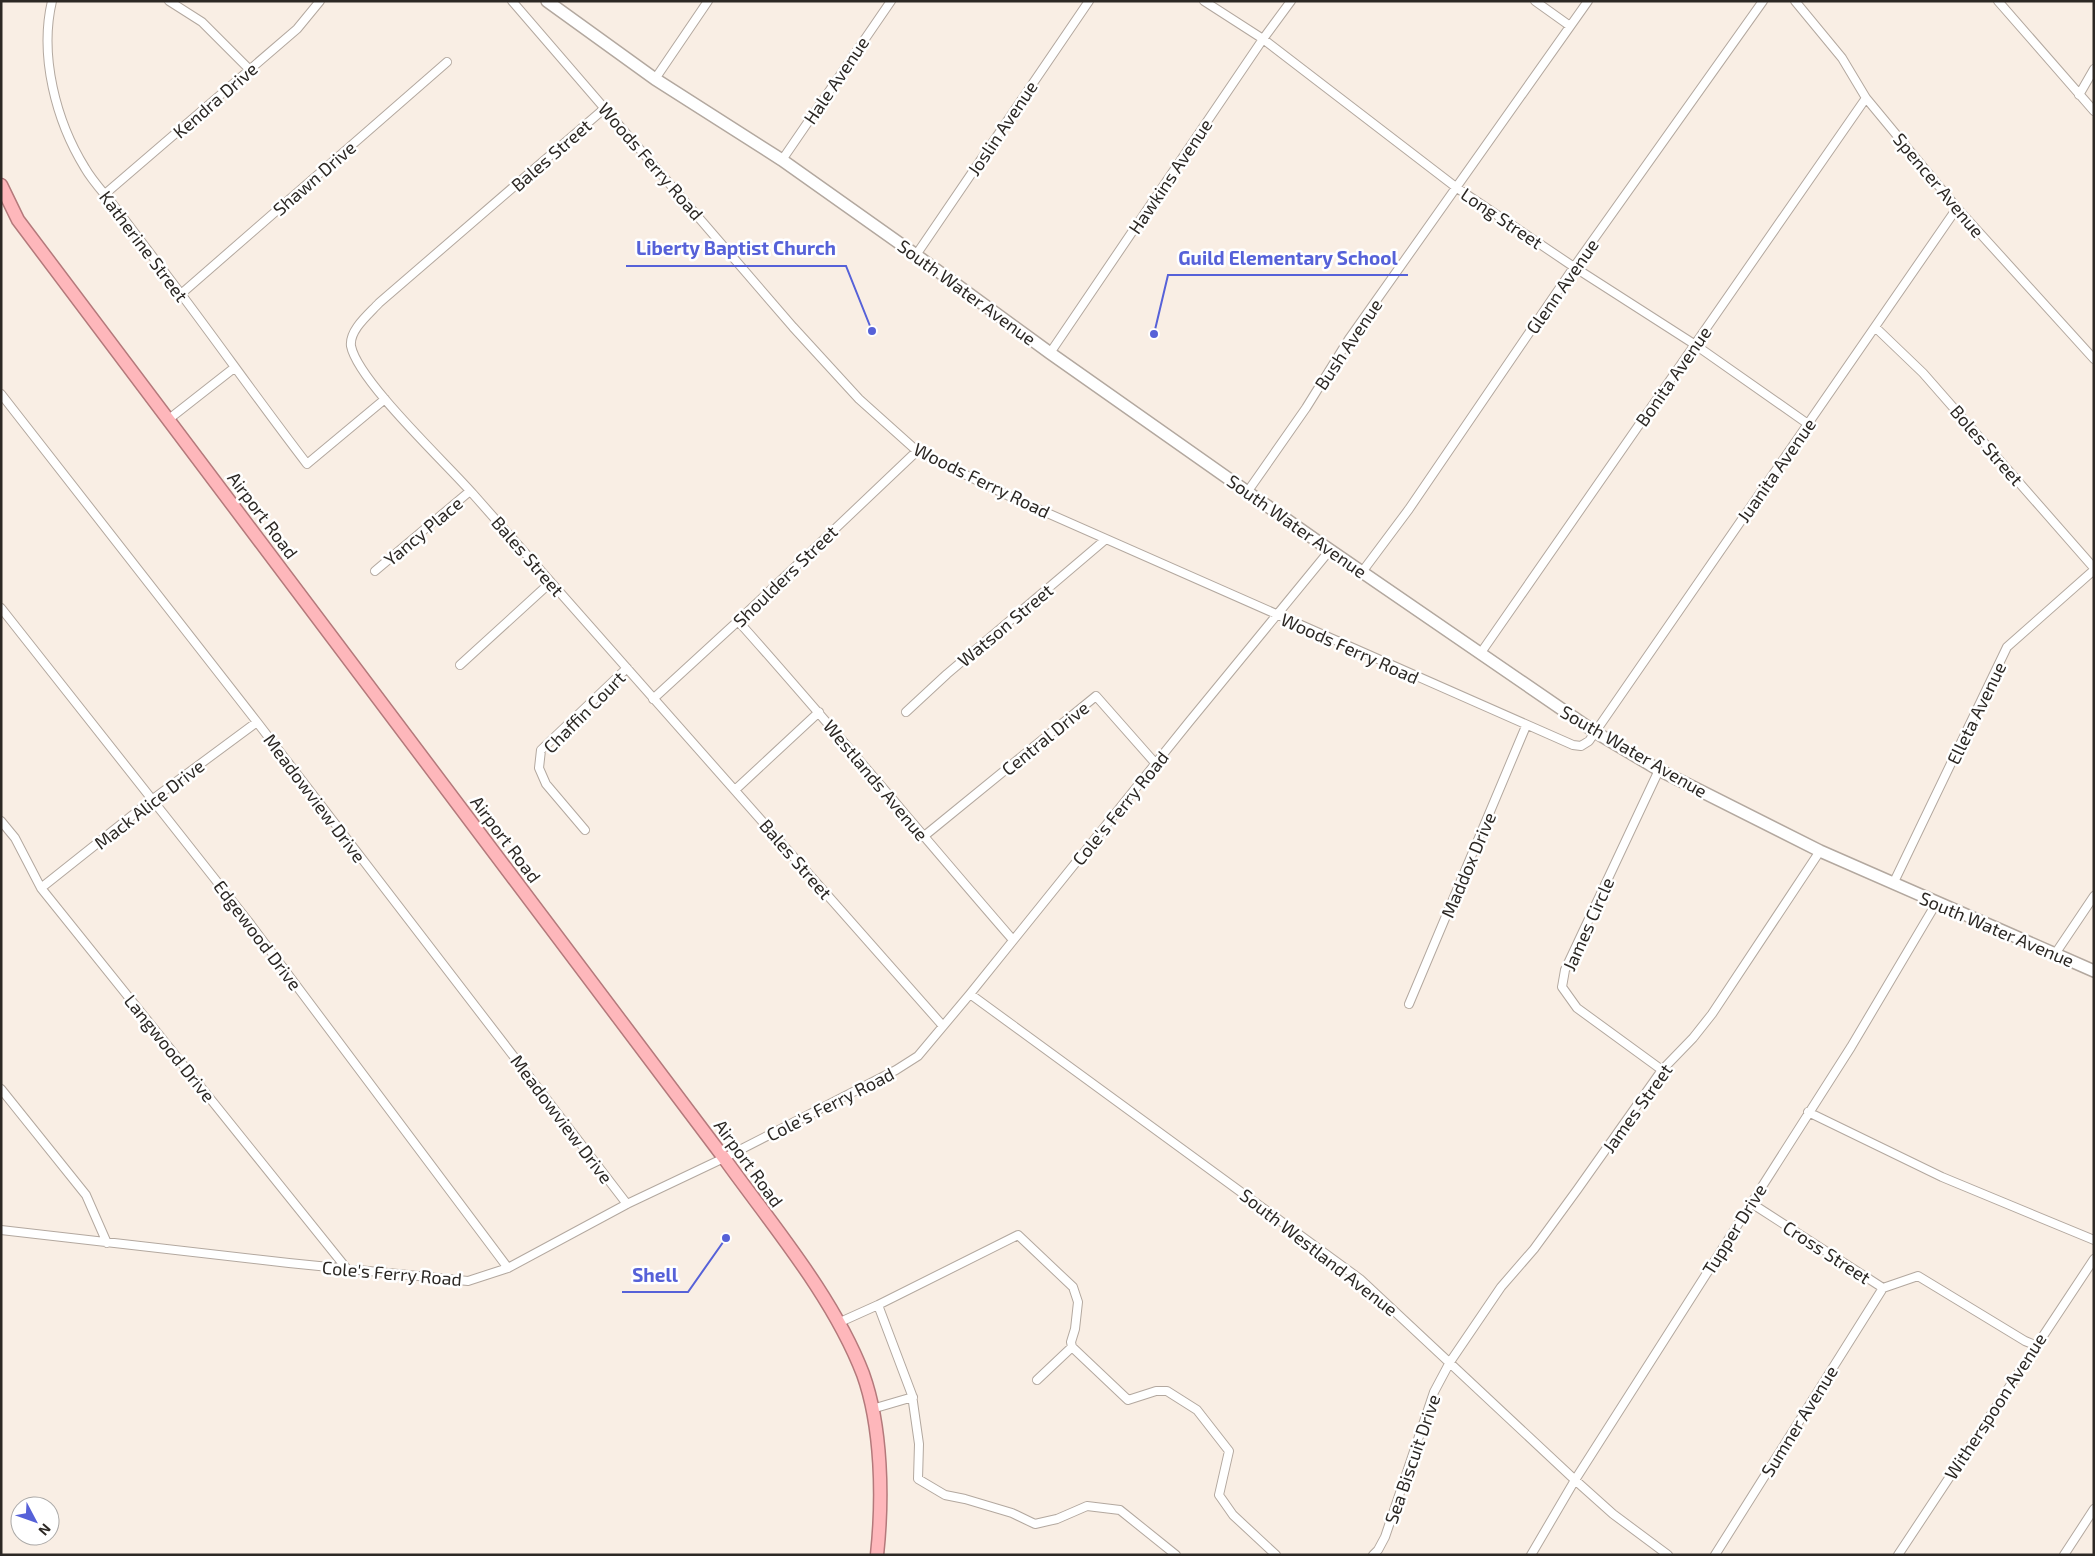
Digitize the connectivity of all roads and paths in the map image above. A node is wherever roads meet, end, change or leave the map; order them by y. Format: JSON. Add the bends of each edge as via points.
{"nodes":[{"id":1,"x":52,"y":1,"type":"edge"},
{"id":2,"x":170,"y":1,"type":"edge"},
{"id":3,"x":320,"y":1,"type":"edge"},
{"id":4,"x":512,"y":1,"type":"edge"},
{"id":5,"x":547,"y":1,"type":"edge"},
{"id":6,"x":708,"y":1,"type":"edge"},
{"id":7,"x":891,"y":1,"type":"edge"},
{"id":8,"x":1088,"y":1,"type":"edge"},
{"id":9,"x":1204,"y":1,"type":"edge"},
{"id":10,"x":1291,"y":1,"type":"edge"},
{"id":11,"x":1535,"y":1,"type":"edge"},
{"id":12,"x":1588,"y":1,"type":"edge"},
{"id":13,"x":1763,"y":1,"type":"edge"},
{"id":14,"x":1795,"y":1,"type":"edge"},
{"id":15,"x":1998,"y":1,"type":"edge"},
{"id":16,"x":1570,"y":26,"type":"junction"},
{"id":17,"x":1263,"y":40,"type":"junction"},
{"id":18,"x":448,"y":62,"type":"dead end"},
{"id":19,"x":250,"y":70,"type":"junction"},
{"id":20,"x":2094,"y":70,"type":"edge"},
{"id":21,"x":655,"y":79,"type":"junction"},
{"id":22,"x":2079,"y":95,"type":"junction"},
{"id":23,"x":1866,"y":98,"type":"junction"},
{"id":24,"x":605,"y":108,"type":"junction"},
{"id":25,"x":2094,"y":111,"type":"edge"},
{"id":26,"x":782,"y":160,"type":"junction"},
{"id":27,"x":1,"y":185,"type":"edge"},
{"id":28,"x":1457,"y":188,"type":"junction"},
{"id":29,"x":105,"y":194,"type":"junction"},
{"id":30,"x":1957,"y":208,"type":"junction"},
{"id":31,"x":916,"y":254,"type":"junction"},
{"id":32,"x":1574,"y":267,"type":"junction"},
{"id":33,"x":182,"y":294,"type":"junction"},
{"id":34,"x":1875,"y":327,"type":"junction"},
{"id":35,"x":1694,"y":344,"type":"junction"},
{"id":36,"x":1050,"y":353,"type":"junction"},
{"id":37,"x":2094,"y":360,"type":"edge"},
{"id":38,"x":234,"y":368,"type":"junction"},
{"id":39,"x":1,"y":394,"type":"edge"},
{"id":40,"x":385,"y":399,"type":"junction"},
{"id":41,"x":169,"y":419,"type":"junction"},
{"id":42,"x":1808,"y":424,"type":"junction"},
{"id":43,"x":917,"y":451,"type":"junction"},
{"id":44,"x":470,"y":491,"type":"junction"},
{"id":45,"x":1248,"y":491,"type":"junction"},
{"id":46,"x":1106,"y":539,"type":"junction"},
{"id":47,"x":1330,"y":550,"type":"junction"},
{"id":48,"x":2094,"y":569,"type":"edge"},
{"id":49,"x":375,"y":571,"type":"dead end"},
{"id":50,"x":1362,"y":572,"type":"junction"},
{"id":51,"x":550,"y":582,"type":"junction"},
{"id":52,"x":1,"y":608,"type":"edge"},
{"id":53,"x":1276,"y":616,"type":"junction"},
{"id":54,"x":738,"y":621,"type":"junction"},
{"id":55,"x":1480,"y":654,"type":"junction"},
{"id":56,"x":460,"y":665,"type":"dead end"},
{"id":57,"x":627,"y":668,"type":"junction"},
{"id":58,"x":653,"y":699,"type":"junction"},
{"id":59,"x":819,"y":712,"type":"junction"},
{"id":60,"x":906,"y":712,"type":"dead end"},
{"id":61,"x":257,"y":722,"type":"junction"},
{"id":62,"x":1526,"y":726,"type":"junction"},
{"id":63,"x":1594,"y":732,"type":"junction"},
{"id":64,"x":1156,"y":764,"type":"junction"},
{"id":65,"x":1659,"y":770,"type":"junction"},
{"id":66,"x":735,"y":790,"type":"junction"},
{"id":67,"x":153,"y":799,"type":"junction"},
{"id":68,"x":1,"y":821,"type":"edge"},
{"id":69,"x":585,"y":830,"type":"dead end"},
{"id":70,"x":923,"y":837,"type":"junction"},
{"id":71,"x":1820,"y":851,"type":"junction"},
{"id":72,"x":1893,"y":884,"type":"junction"},
{"id":73,"x":41,"y":888,"type":"junction"},
{"id":74,"x":2094,"y":896,"type":"edge"},
{"id":75,"x":1937,"y":902,"type":"junction"},
{"id":76,"x":1013,"y":940,"type":"junction"},
{"id":77,"x":2055,"y":954,"type":"junction"},
{"id":78,"x":2094,"y":971,"type":"edge"},
{"id":79,"x":970,"y":994,"type":"junction"},
{"id":80,"x":1410,"y":1004,"type":"dead end"},
{"id":81,"x":943,"y":1026,"type":"junction"},
{"id":82,"x":1662,"y":1070,"type":"junction"},
{"id":83,"x":1,"y":1089,"type":"edge"},
{"id":84,"x":1808,"y":1112,"type":"junction"},
{"id":85,"x":724,"y":1158,"type":"junction"},
{"id":86,"x":1751,"y":1203,"type":"junction"},
{"id":87,"x":627,"y":1204,"type":"junction"},
{"id":88,"x":1,"y":1230,"type":"edge"},
{"id":89,"x":2094,"y":1240,"type":"edge"},
{"id":90,"x":107,"y":1243,"type":"junction"},
{"id":91,"x":2094,"y":1259,"type":"edge"},
{"id":92,"x":508,"y":1268,"type":"junction"},
{"id":93,"x":348,"y":1269,"type":"junction"},
{"id":94,"x":1883,"y":1288,"type":"junction"},
{"id":95,"x":878,"y":1305,"type":"junction"},
{"id":96,"x":838,"y":1323,"type":"junction"},
{"id":97,"x":2035,"y":1345,"type":"junction"},
{"id":98,"x":1072,"y":1347,"type":"junction"},
{"id":99,"x":1450,"y":1362,"type":"junction"},
{"id":100,"x":1037,"y":1380,"type":"dead end"},
{"id":101,"x":912,"y":1397,"type":"junction"},
{"id":102,"x":872,"y":1409,"type":"junction"},
{"id":103,"x":1575,"y":1480,"type":"junction"},
{"id":104,"x":2094,"y":1509,"type":"edge"},
{"id":105,"x":877,"y":1555,"type":"edge"},
{"id":106,"x":1176,"y":1555,"type":"edge"},
{"id":107,"x":1276,"y":1555,"type":"edge"},
{"id":108,"x":1373,"y":1555,"type":"edge"},
{"id":109,"x":1530,"y":1555,"type":"edge"},
{"id":110,"x":1668,"y":1555,"type":"edge"},
{"id":111,"x":1715,"y":1555,"type":"edge"},
{"id":112,"x":1898,"y":1555,"type":"edge"},
{"id":113,"x":2064,"y":1555,"type":"edge"}],
"edges":[{"from":1,"to":29,"type":"street","name":"Katherine Street","via":[[47,41],[51,80],[60,114],[85,169]]},
{"from":2,"to":19,"type":"street","via":[[202,22]]},
{"from":3,"to":19,"type":"street","name":"Kendra Drive","via":[[297,29]]},
{"from":4,"to":24,"type":"street","name":"Woods Ferry Road"},
{"from":5,"to":21,"type":"main road","name":"South Water Avenue"},
{"from":6,"to":21,"type":"street"},
{"from":7,"to":26,"type":"street","name":"Hale Avenue"},
{"from":8,"to":31,"type":"street","name":"Joslin Avenue"},
{"from":9,"to":17,"type":"street","name":"Long Street"},
{"from":10,"to":17,"type":"street","name":"Hawkins Avenue"},
{"from":11,"to":16,"type":"street"},
{"from":12,"to":16,"type":"street","name":"Bush Avenue"},
{"from":13,"to":32,"type":"street","name":"Glenn Avenue"},
{"from":14,"to":23,"type":"street","name":"Spencer Avenue","via":[[1842,58]]},
{"from":15,"to":22,"type":"street"},
{"from":16,"to":28,"type":"street","name":"Bush Avenue"},
{"from":17,"to":28,"type":"street","name":"Long Street"},
{"from":17,"to":36,"type":"street","name":"Hawkins Avenue"},
{"from":18,"to":33,"type":"street","name":"Shawn Drive"},
{"from":19,"to":29,"type":"street","name":"Kendra Drive"},
{"from":20,"to":22,"type":"street"},
{"from":21,"to":26,"type":"main road","name":"South Water Avenue"},
{"from":22,"to":25,"type":"street"},
{"from":23,"to":30,"type":"street","name":"Spencer Avenue"},
{"from":23,"to":35,"type":"street","name":"Bonita Avenue"},
{"from":24,"to":40,"type":"street","name":"Bales Street","via":[[379,304],[354,333],[351,345],[362,369]]},
{"from":24,"to":43,"type":"street","name":"Woods Ferry Road","via":[[818,354],[859,399]]},
{"from":26,"to":31,"type":"main road","name":"South Water Avenue"},
{"from":27,"to":41,"type":"highway","name":"Airport Road","via":[[18,220]]},
{"from":28,"to":32,"type":"street","name":"Long Street"},
{"from":28,"to":45,"type":"street","name":"Bush Avenue","via":[[1349,339]]},
{"from":29,"to":33,"type":"street","name":"Katherine Street"},
{"from":30,"to":34,"type":"street","name":"Juanita Avenue"},
{"from":30,"to":37,"type":"street","name":"Spencer Avenue"},
{"from":31,"to":36,"type":"main road","name":"South Water Avenue"},
{"from":32,"to":35,"type":"street","name":"Long Street"},
{"from":32,"to":50,"type":"street","name":"Glenn Avenue","via":[[1409,509]]},
{"from":33,"to":38,"type":"street","name":"Katherine Street"},
{"from":34,"to":42,"type":"street","name":"Juanita Avenue"},
{"from":34,"to":48,"type":"street","name":"Boles Street","via":[[1923,372]]},
{"from":35,"to":42,"type":"street","name":"Long Street"},
{"from":35,"to":55,"type":"street","name":"Bonita Avenue"},
{"from":36,"to":45,"type":"main road","name":"South Water Avenue"},
{"from":38,"to":40,"type":"street","name":"Katherine Street","via":[[307,464]]},
{"from":38,"to":41,"type":"street"},
{"from":39,"to":61,"type":"street","name":"Meadowview Drive"},
{"from":40,"to":44,"type":"street","name":"Bales Street"},
{"from":41,"to":85,"type":"highway","name":"Airport Road"},
{"from":42,"to":63,"type":"street","name":"Juanita Avenue"},
{"from":43,"to":46,"type":"street","name":"Woods Ferry Road"},
{"from":43,"to":54,"type":"street","name":"Shoulders Street"},
{"from":44,"to":49,"type":"street","name":"Yancy Place"},
{"from":44,"to":51,"type":"street","name":"Bales Street"},
{"from":45,"to":47,"type":"main road","name":"South Water Avenue"},
{"from":46,"to":53,"type":"street","name":"Woods Ferry Road"},
{"from":46,"to":60,"type":"street","name":"Watson Street"},
{"from":47,"to":50,"type":"main road","name":"South Water Avenue"},
{"from":47,"to":53,"type":"street","name":"Cole's Ferry Road"},
{"from":48,"to":72,"type":"street","name":"Elleta Avenue","via":[[2007,648]]},
{"from":50,"to":55,"type":"main road","name":"South Water Avenue"},
{"from":51,"to":56,"type":"street"},
{"from":51,"to":57,"type":"street","name":"Bales Street"},
{"from":52,"to":67,"type":"street","name":"Edgewood Drive"},
{"from":53,"to":62,"type":"street","name":"Woods Ferry Road"},
{"from":53,"to":64,"type":"street","name":"Cole's Ferry Road"},
{"from":54,"to":58,"type":"street","name":"Shoulders Street"},
{"from":54,"to":59,"type":"street","name":"Westlands Avenue"},
{"from":55,"to":63,"type":"main road","name":"South Water Avenue"},
{"from":57,"to":58,"type":"street","name":"Bales Street"},
{"from":57,"to":69,"type":"street","name":"Chaffin Court","via":[[541,750],[539,768],[546,784]]},
{"from":58,"to":66,"type":"street","name":"Bales Street"},
{"from":59,"to":66,"type":"street"},
{"from":59,"to":70,"type":"street","name":"Westlands Avenue"},
{"from":61,"to":67,"type":"street","name":"Mack Alice Drive"},
{"from":61,"to":87,"type":"street","name":"Meadowview Drive"},
{"from":62,"to":63,"type":"street","name":"Woods Ferry Road","via":[[1581,746]]},
{"from":62,"to":80,"type":"street","name":"Maddox Drive"},
{"from":63,"to":65,"type":"main road","name":"South Water Avenue"},
{"from":64,"to":70,"type":"street","name":"Central Drive","via":[[1096,696]]},
{"from":64,"to":76,"type":"street","name":"Cole's Ferry Road"},
{"from":65,"to":71,"type":"main road","name":"South Water Avenue"},
{"from":65,"to":82,"type":"street","name":"James Circle","via":[[1565,970],[1562,987],[1577,1008]]},
{"from":66,"to":81,"type":"street","name":"Bales Street"},
{"from":67,"to":73,"type":"street","name":"Mack Alice Drive"},
{"from":67,"to":92,"type":"street","name":"Edgewood Drive"},
{"from":68,"to":73,"type":"street","name":"Langwood Drive","via":[[15,838]]},
{"from":70,"to":76,"type":"street","name":"Westlands Avenue"},
{"from":71,"to":72,"type":"main road","name":"South Water Avenue"},
{"from":71,"to":82,"type":"street","name":"James Street","via":[[1712,1014]]},
{"from":72,"to":75,"type":"main road","name":"South Water Avenue"},
{"from":73,"to":93,"type":"street","name":"Langwood Drive"},
{"from":74,"to":77,"type":"street"},
{"from":75,"to":77,"type":"main road","name":"South Water Avenue"},
{"from":75,"to":84,"type":"street","name":"Tupper Drive","via":[[1851,1047]]},
{"from":76,"to":79,"type":"street","name":"Cole's Ferry Road"},
{"from":77,"to":78,"type":"main road","name":"South Water Avenue"},
{"from":79,"to":81,"type":"street","name":"Cole's Ferry Road"},
{"from":79,"to":99,"type":"street","name":"South Westland Avenue","via":[[1331,1257],[1387,1302]]},
{"from":81,"to":85,"type":"street","name":"Cole's Ferry Road","via":[[918,1056],[896,1070]]},
{"from":82,"to":99,"type":"street","name":"James Street","via":[[1578,1190],[1501,1287]]},
{"from":83,"to":90,"type":"street","via":[[86,1195]]},
{"from":84,"to":86,"type":"street","name":"Tupper Drive"},
{"from":84,"to":89,"type":"street","via":[[1942,1177]]},
{"from":85,"to":87,"type":"street","name":"Cole's Ferry Road"},
{"from":85,"to":96,"type":"highway","name":"Airport Road","via":[[808,1275]]},
{"from":86,"to":94,"type":"street","name":"Cross Street"},
{"from":86,"to":103,"type":"street","name":"Tupper Drive"},
{"from":87,"to":92,"type":"street","name":"Cole's Ferry Road"},
{"from":88,"to":90,"type":"street","name":"Cole's Ferry Road"},
{"from":90,"to":93,"type":"street","name":"Cole's Ferry Road"},
{"from":91,"to":97,"type":"street","name":"Witherspoon Avenue"},
{"from":92,"to":93,"type":"street","name":"Cole's Ferry Road","via":[[468,1281]]},
{"from":94,"to":97,"type":"street","name":"Cross Street","via":[[1918,1276]]},
{"from":94,"to":111,"type":"street","name":"Sumner Avenue"},
{"from":95,"to":96,"type":"street"},
{"from":95,"to":98,"type":"street","via":[[1018,1234],[1073,1286],[1078,1302]]},
{"from":95,"to":101,"type":"street"},
{"from":96,"to":102,"type":"highway","name":"Airport Road","via":[[863,1376]]},
{"from":97,"to":112,"type":"street","name":"Witherspoon Avenue"},
{"from":98,"to":100,"type":"street"},
{"from":98,"to":107,"type":"street","via":[[1128,1400],[1166,1391],[1197,1410],[1230,1451],[1220,1495],[1233,1515]]},
{"from":99,"to":103,"type":"street","name":"South Westland Avenue"},
{"from":99,"to":108,"type":"street","name":"Sea Biscuit Drive","via":[[1434,1392],[1385,1537]]},
{"from":101,"to":102,"type":"street"},
{"from":101,"to":106,"type":"street","via":[[919,1444],[918,1478],[945,1495],[1012,1512],[1035,1524],[1087,1506],[1120,1510]]},
{"from":102,"to":105,"type":"highway","name":"Airport Road","via":[[879,1476]]},
{"from":103,"to":109,"type":"street","name":"Tupper Drive"},
{"from":103,"to":110,"type":"street","name":"South Westland Avenue","via":[[1613,1514]]},
{"from":104,"to":113,"type":"street"}]}
